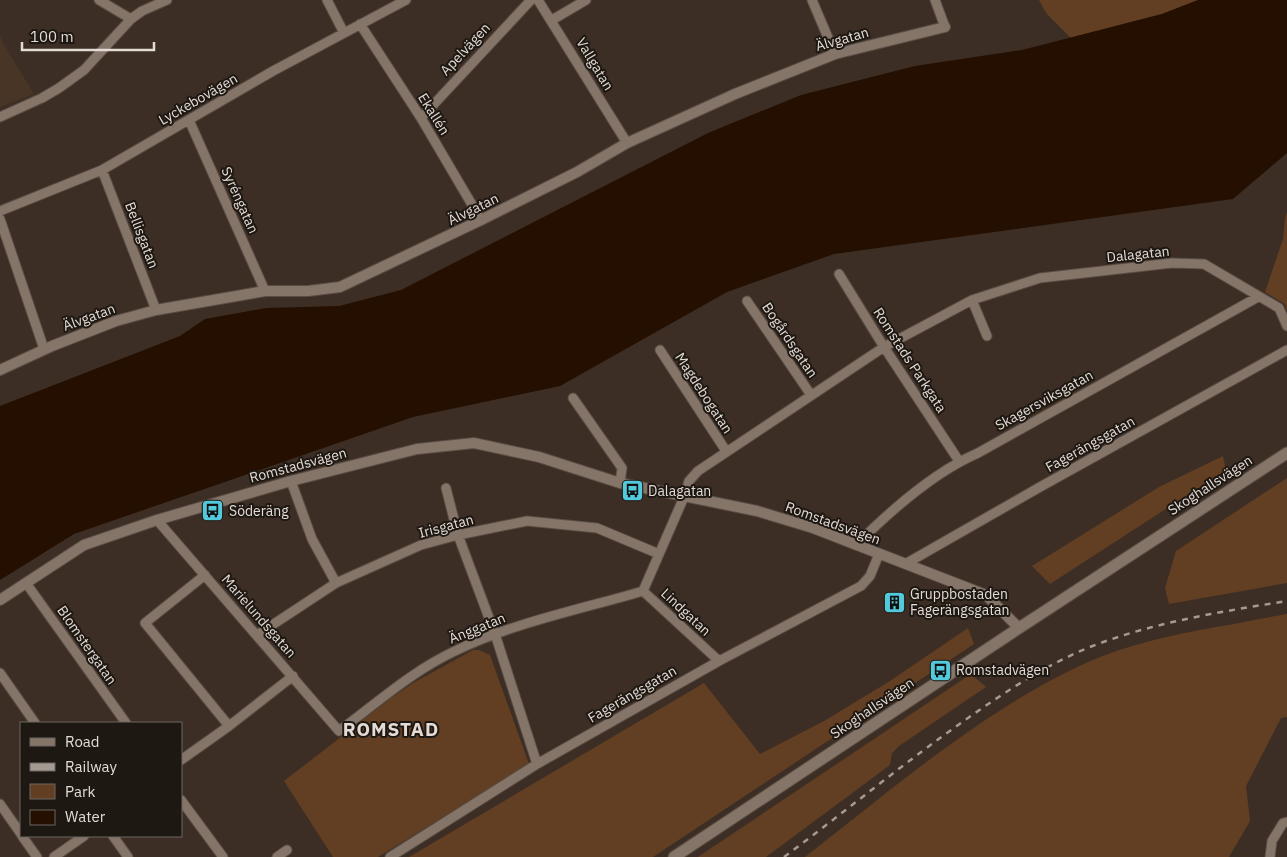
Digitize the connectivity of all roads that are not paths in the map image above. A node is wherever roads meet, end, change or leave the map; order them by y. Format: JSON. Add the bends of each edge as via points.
{"nodes":[{"id":1,"x":99,"y":0,"type":"edge"},
{"id":2,"x":167,"y":0,"type":"edge"},
{"id":3,"x":327,"y":0,"type":"edge"},
{"id":4,"x":406,"y":0,"type":"edge"},
{"id":5,"x":531,"y":0,"type":"edge"},
{"id":6,"x":538,"y":0,"type":"edge"},
{"id":7,"x":586,"y":0,"type":"edge"},
{"id":8,"x":812,"y":0,"type":"edge"},
{"id":9,"x":935,"y":0,"type":"edge"},
{"id":10,"x":131,"y":19,"type":"junction"},
{"id":11,"x":552,"y":20,"type":"junction"},
{"id":12,"x":360,"y":24,"type":"junction"},
{"id":13,"x":945,"y":27,"type":"joint"},
{"id":14,"x":344,"y":33,"type":"junction"},
{"id":15,"x":835,"y":54,"type":"junction"},
{"id":16,"x":0,"y":117,"type":"edge"},
{"id":17,"x":421,"y":118,"type":"junction"},
{"id":18,"x":189,"y":120,"type":"junction"},
{"id":19,"x":628,"y":143,"type":"junction"},
{"id":20,"x":102,"y":170,"type":"junction"},
{"id":21,"x":0,"y":211,"type":"edge"},
{"id":22,"x":0,"y":219,"type":"edge"},
{"id":23,"x":482,"y":220,"type":"junction"},
{"id":24,"x":839,"y":274,"type":"dead end"},
{"id":25,"x":266,"y":291,"type":"junction"},
{"id":26,"x":1258,"y":297,"type":"junction"},
{"id":27,"x":972,"y":300,"type":"junction"},
{"id":28,"x":747,"y":301,"type":"dead end"},
{"id":29,"x":156,"y":310,"type":"junction"},
{"id":30,"x":1287,"y":326,"type":"edge"},
{"id":31,"x":987,"y":336,"type":"dead end"},
{"id":32,"x":884,"y":347,"type":"junction"},
{"id":33,"x":44,"y":349,"type":"junction"},
{"id":34,"x":660,"y":350,"type":"dead end"},
{"id":35,"x":1287,"y":350,"type":"edge"},
{"id":36,"x":0,"y":370,"type":"edge"},
{"id":37,"x":811,"y":395,"type":"junction"},
{"id":38,"x":573,"y":398,"type":"dead end"},
{"id":39,"x":726,"y":451,"type":"junction"},
{"id":40,"x":1287,"y":453,"type":"edge"},
{"id":41,"x":959,"y":461,"type":"junction"},
{"id":42,"x":291,"y":481,"type":"junction"},
{"id":43,"x":620,"y":483,"type":"junction"},
{"id":44,"x":446,"y":488,"type":"dead end"},
{"id":45,"x":684,"y":497,"type":"junction"},
{"id":46,"x":157,"y":520,"type":"junction"},
{"id":47,"x":458,"y":536,"type":"junction"},
{"id":48,"x":856,"y":544,"type":"junction"},
{"id":49,"x":659,"y":554,"type":"junction"},
{"id":50,"x":879,"y":554,"type":"junction"},
{"id":51,"x":907,"y":563,"type":"junction"},
{"id":52,"x":205,"y":575,"type":"junction"},
{"id":53,"x":26,"y":582,"type":"junction"},
{"id":54,"x":336,"y":584,"type":"junction"},
{"id":55,"x":644,"y":591,"type":"junction"},
{"id":56,"x":0,"y":600,"type":"edge"},
{"id":57,"x":1019,"y":628,"type":"junction"},
{"id":58,"x":494,"y":634,"type":"junction"},
{"id":59,"x":257,"y":635,"type":"junction"},
{"id":60,"x":719,"y":660,"type":"junction"},
{"id":61,"x":0,"y":673,"type":"edge"},
{"id":62,"x":293,"y":676,"type":"junction"},
{"id":63,"x":34,"y":722,"type":"edge"},
{"id":64,"x":125,"y":722,"type":"edge"},
{"id":65,"x":230,"y":726,"type":"junction"},
{"id":66,"x":339,"y":730,"type":"joint"},
{"id":67,"x":182,"y":759,"type":"edge"},
{"id":68,"x":537,"y":764,"type":"junction"},
{"id":69,"x":182,"y":801,"type":"edge"},
{"id":70,"x":0,"y":804,"type":"edge"},
{"id":71,"x":1287,"y":822,"type":"edge"},
{"id":72,"x":20,"y":832,"type":"edge"},
{"id":73,"x":23,"y":837,"type":"edge"},
{"id":74,"x":83,"y":837,"type":"edge"},
{"id":75,"x":114,"y":837,"type":"edge"},
{"id":76,"x":287,"y":850,"type":"dead end"},
{"id":77,"x":37,"y":857,"type":"edge"},
{"id":78,"x":54,"y":857,"type":"edge"},
{"id":79,"x":128,"y":857,"type":"edge"},
{"id":80,"x":223,"y":857,"type":"edge"},
{"id":81,"x":277,"y":857,"type":"edge"},
{"id":82,"x":390,"y":857,"type":"edge"},
{"id":83,"x":674,"y":857,"type":"edge"},
{"id":84,"x":1270,"y":857,"type":"edge"}],
"edges":[{"from":1,"to":10,"type":"street"},
{"from":2,"to":10,"type":"street"},
{"from":3,"to":14,"type":"street"},
{"from":4,"to":12,"type":"street","name":"Lyckebovägen"},
{"from":5,"to":17,"type":"street","name":"Apelvägen"},
{"from":6,"to":11,"type":"street","name":"Vallgatan"},
{"from":7,"to":11,"type":"street"},
{"from":8,"to":15,"type":"street"},
{"from":9,"to":13,"type":"street"},
{"from":10,"to":16,"type":"street","via":[[84,70],[42,98]]},
{"from":11,"to":19,"type":"street","name":"Vallgatan"},
{"from":12,"to":14,"type":"street","name":"Lyckebovägen"},
{"from":12,"to":17,"type":"street","name":"Ekallén"},
{"from":13,"to":15,"type":"street","name":"Älvgatan"},
{"from":14,"to":18,"type":"street","name":"Lyckebovägen"},
{"from":15,"to":19,"type":"street","name":"Älvgatan","via":[[734,94]]},
{"from":17,"to":23,"type":"street","name":"Ekallén"},
{"from":18,"to":20,"type":"street","name":"Lyckebovägen"},
{"from":18,"to":25,"type":"street","name":"Syréngatan"},
{"from":19,"to":23,"type":"street","name":"Älvgatan"},
{"from":20,"to":21,"type":"street","name":"Lyckebovägen"},
{"from":20,"to":29,"type":"street","name":"Bellisgatan"},
{"from":22,"to":33,"type":"street"},
{"from":23,"to":25,"type":"street","name":"Älvgatan","via":[[340,287]]},
{"from":24,"to":32,"type":"street","name":"Romstads Parkgata"},
{"from":25,"to":29,"type":"street","name":"Älvgatan"},
{"from":26,"to":27,"type":"street","name":"Dalagatan","via":[[1204,264],[1172,263],[1040,278]]},
{"from":26,"to":30,"type":"street","name":"Dalagatan","via":[[1279,308]]},
{"from":26,"to":41,"type":"street","name":"Skagersviksgatan"},
{"from":27,"to":31,"type":"street"},
{"from":27,"to":32,"type":"street","name":"Dalagatan"},
{"from":28,"to":37,"type":"street","name":"Bogårdsgatan"},
{"from":29,"to":33,"type":"street","name":"Älvgatan","via":[[116,321]]},
{"from":32,"to":37,"type":"street","name":"Dalagatan"},
{"from":32,"to":41,"type":"street","name":"Romstads Parkgata"},
{"from":33,"to":36,"type":"street","name":"Älvgatan"},
{"from":34,"to":39,"type":"street","name":"Magdebogatan"},
{"from":35,"to":51,"type":"street","name":"Fagerängsgatan"},
{"from":37,"to":39,"type":"street","name":"Dalagatan"},
{"from":38,"to":43,"type":"street","via":[[622,468]]},
{"from":39,"to":45,"type":"street","name":"Dalagatan","via":[[698,471],[689,481]]},
{"from":40,"to":57,"type":"main road","name":"Skoghallsvägen"},
{"from":41,"to":48,"type":"street","name":"Skagersviksgatan","via":[[888,513]]},
{"from":42,"to":43,"type":"street","name":"Romstadsvägen","via":[[417,448],[474,443],[539,456]]},
{"from":42,"to":46,"type":"street","name":"Romstadsvägen"},
{"from":42,"to":54,"type":"street","via":[[312,539]]},
{"from":43,"to":45,"type":"street","name":"Romstadsvägen"},
{"from":44,"to":47,"type":"street"},
{"from":45,"to":48,"type":"street","name":"Romstadsvägen","via":[[757,511]]},
{"from":45,"to":49,"type":"street","name":"Lindgatan"},
{"from":46,"to":52,"type":"street","name":"Marielundsgatan"},
{"from":46,"to":53,"type":"street","name":"Romstadsvägen","via":[[84,545]]},
{"from":47,"to":49,"type":"street","name":"Irisgatan","via":[[527,521],[597,528]]},
{"from":47,"to":54,"type":"street","name":"Irisgatan","via":[[421,545]]},
{"from":47,"to":58,"type":"street"},
{"from":48,"to":50,"type":"street","name":"Romstadsvägen"},
{"from":49,"to":55,"type":"street","name":"Lindgatan"},
{"from":50,"to":51,"type":"street","name":"Romstadsvägen"},
{"from":50,"to":60,"type":"street","name":"Fagerängsgatan","via":[[870,576],[861,586]]},
{"from":51,"to":57,"type":"street","name":"Romstadsvägen","via":[[986,595]]},
{"from":52,"to":59,"type":"street","name":"Marielundsgatan"},
{"from":52,"to":65,"type":"street","via":[[144,623]]},
{"from":53,"to":56,"type":"street","name":"Romstadsvägen"},
{"from":53,"to":64,"type":"street","name":"Blomstergatan"},
{"from":54,"to":59,"type":"street","name":"Irisgatan"},
{"from":55,"to":58,"type":"street","name":"Änggatan"},
{"from":55,"to":60,"type":"street","name":"Lindgatan"},
{"from":57,"to":83,"type":"main road","name":"Skoghallsvägen"},
{"from":58,"to":66,"type":"street","name":"Änggatan","via":[[453,651],[396,686]]},
{"from":58,"to":68,"type":"street"},
{"from":59,"to":62,"type":"street","name":"Marielundsgatan"},
{"from":60,"to":68,"type":"street","name":"Fagerängsgatan"},
{"from":61,"to":63,"type":"street"},
{"from":62,"to":65,"type":"street"},
{"from":62,"to":66,"type":"street","name":"Marielundsgatan"},
{"from":65,"to":67,"type":"street"},
{"from":68,"to":82,"type":"street","name":"Fagerängsgatan"},
{"from":69,"to":80,"type":"street"},
{"from":70,"to":72,"type":"street"},
{"from":71,"to":84,"type":"street","via":[[1283,823],[1272,841]]},
{"from":73,"to":77,"type":"street"},
{"from":74,"to":78,"type":"street"},
{"from":75,"to":79,"type":"street"},
{"from":76,"to":81,"type":"street"}]}
